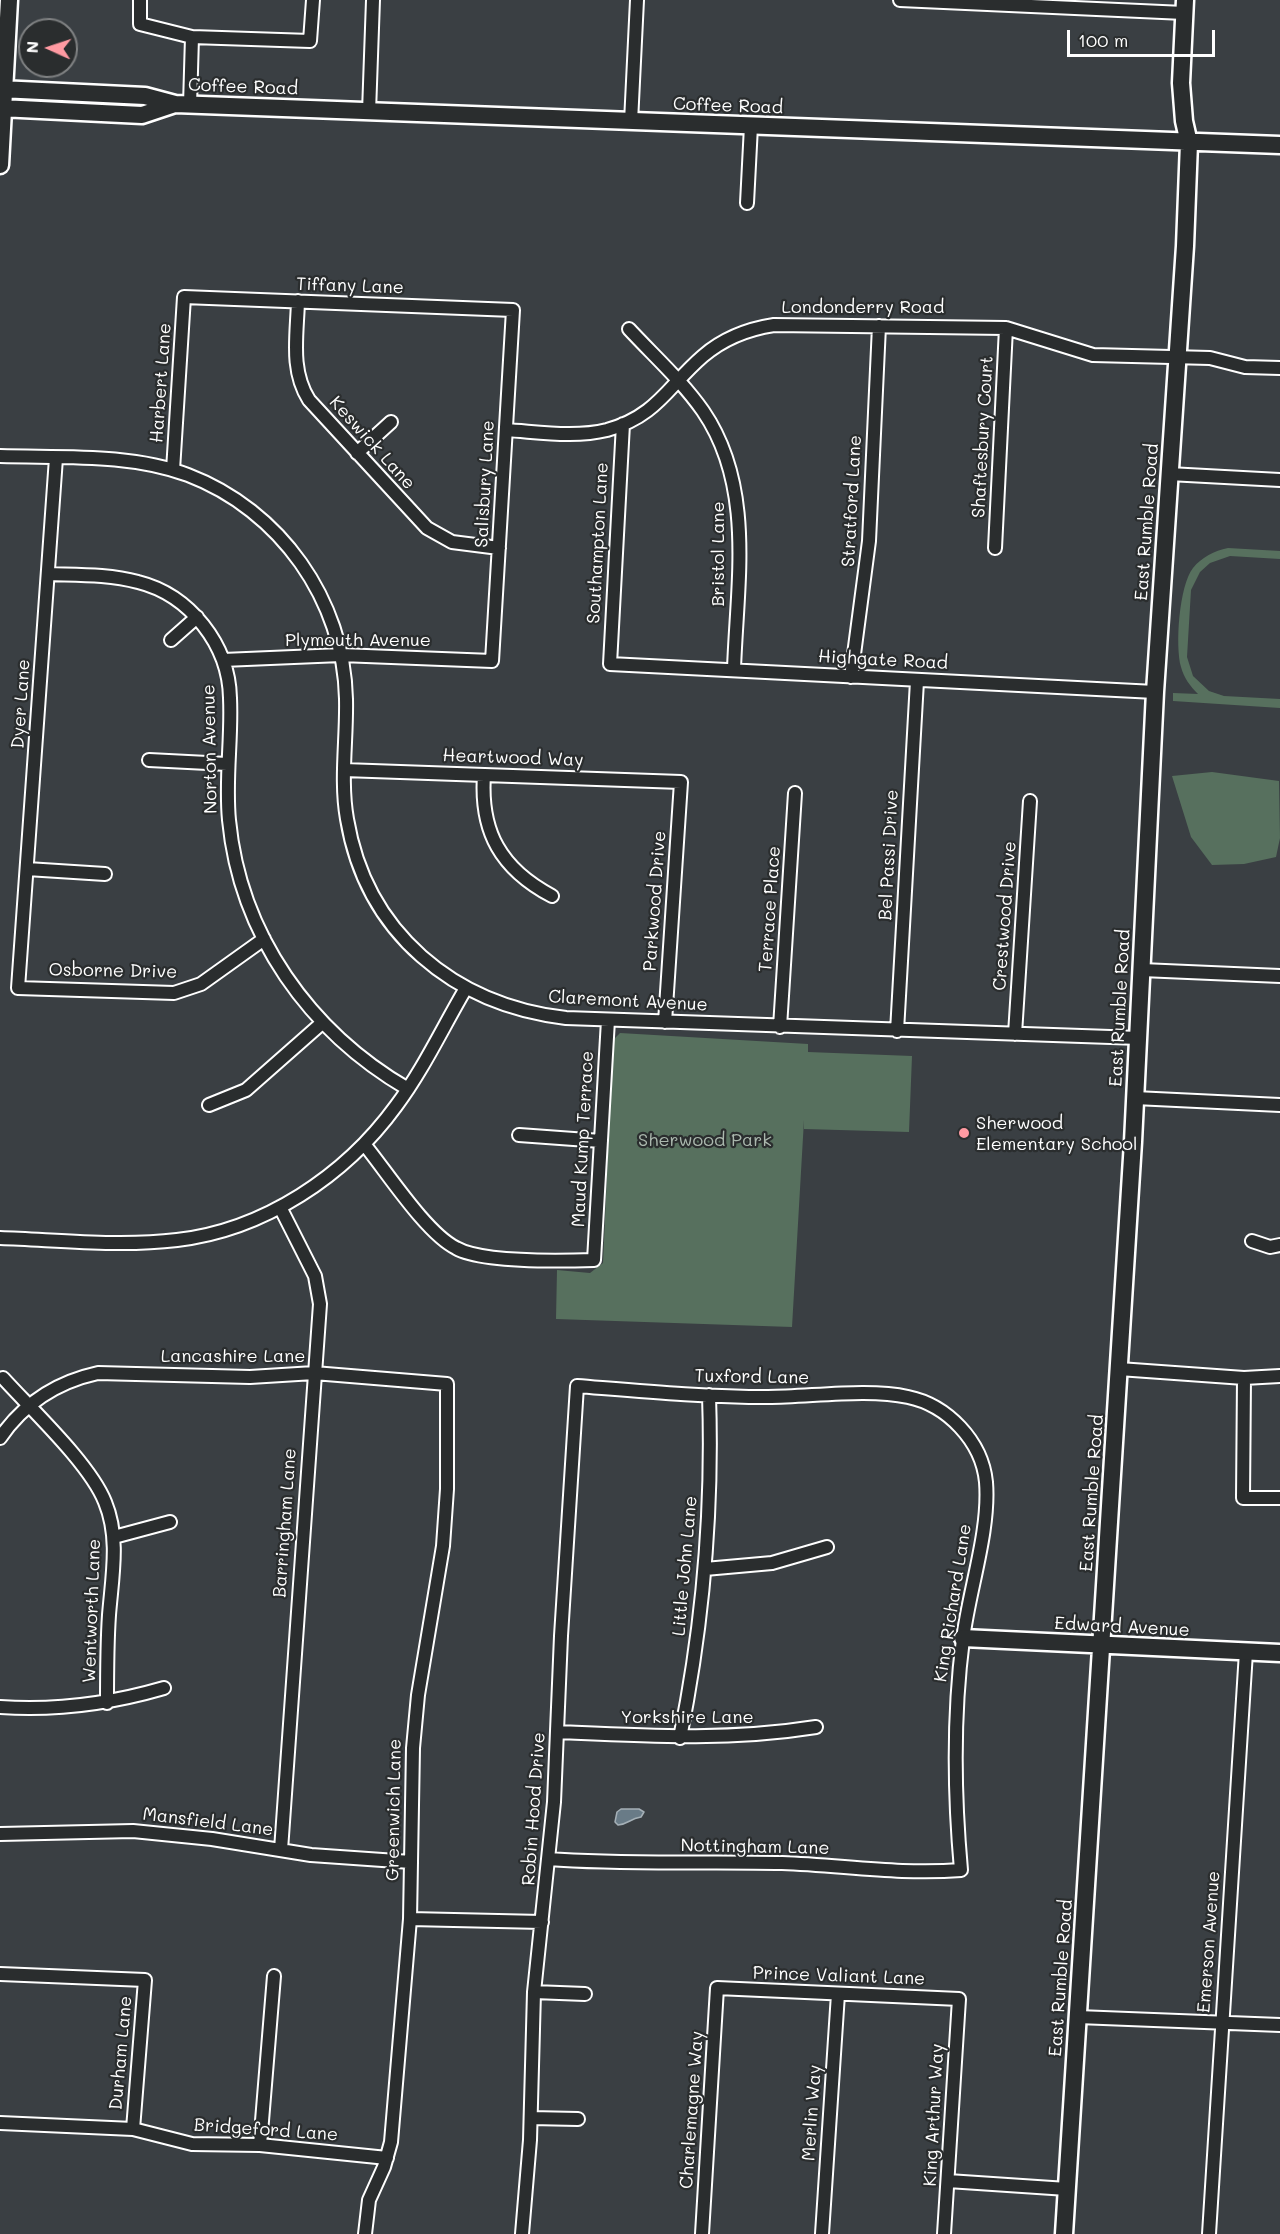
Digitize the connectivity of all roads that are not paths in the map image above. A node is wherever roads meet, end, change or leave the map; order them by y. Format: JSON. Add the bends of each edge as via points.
{"nodes":[{"id":1,"x":9,"y":0,"type":"edge"},
{"id":2,"x":140,"y":0,"type":"edge"},
{"id":3,"x":313,"y":0,"type":"edge"},
{"id":4,"x":373,"y":0,"type":"edge"},
{"id":5,"x":637,"y":0,"type":"edge"},
{"id":6,"x":900,"y":0,"type":"edge"},
{"id":7,"x":1185,"y":6,"type":"edge"},
{"id":8,"x":192,"y":37,"type":"junction"},
{"id":9,"x":2,"y":89,"type":"edge"},
{"id":10,"x":183,"y":105,"type":"junction"},
{"id":11,"x":2,"y":108,"type":"edge"},
{"id":12,"x":369,"y":112,"type":"junction"},
{"id":13,"x":631,"y":122,"type":"junction"},
{"id":14,"x":751,"y":126,"type":"junction"},
{"id":15,"x":1189,"y":143,"type":"junction"},
{"id":16,"x":1280,"y":145,"type":"edge"},
{"id":17,"x":0,"y":165,"type":"edge"},
{"id":18,"x":747,"y":202,"type":"dead end"},
{"id":19,"x":184,"y":297,"type":"joint"},
{"id":20,"x":298,"y":302,"type":"junction"},
{"id":21,"x":513,"y":310,"type":"joint"},
{"id":22,"x":879,"y":326,"type":"junction"},
{"id":23,"x":1006,"y":328,"type":"junction"},
{"id":24,"x":629,"y":329,"type":"dead end"},
{"id":25,"x":1178,"y":357,"type":"junction"},
{"id":26,"x":1280,"y":369,"type":"edge"},
{"id":27,"x":679,"y":382,"type":"junction"},
{"id":28,"x":391,"y":422,"type":"dead end"},
{"id":29,"x":623,"y":424,"type":"junction"},
{"id":30,"x":506,"y":430,"type":"junction"},
{"id":31,"x":357,"y":453,"type":"junction"},
{"id":32,"x":0,"y":456,"type":"edge"},
{"id":33,"x":56,"y":458,"type":"junction"},
{"id":34,"x":173,"y":470,"type":"junction"},
{"id":35,"x":1169,"y":474,"type":"junction"},
{"id":36,"x":1280,"y":480,"type":"edge"},
{"id":37,"x":499,"y":548,"type":"junction"},
{"id":38,"x":995,"y":548,"type":"dead end"},
{"id":39,"x":48,"y":574,"type":"junction"},
{"id":40,"x":197,"y":616,"type":"junction"},
{"id":41,"x":171,"y":640,"type":"dead end"},
{"id":42,"x":341,"y":655,"type":"junction"},
{"id":43,"x":223,"y":660,"type":"junction"},
{"id":44,"x":492,"y":661,"type":"joint"},
{"id":45,"x":610,"y":664,"type":"joint"},
{"id":46,"x":734,"y":669,"type":"junction"},
{"id":47,"x":851,"y":677,"type":"junction"},
{"id":48,"x":917,"y":681,"type":"junction"},
{"id":49,"x":1155,"y":692,"type":"junction"},
{"id":50,"x":149,"y":760,"type":"dead end"},
{"id":51,"x":227,"y":764,"type":"junction"},
{"id":52,"x":344,"y":770,"type":"junction"},
{"id":53,"x":484,"y":775,"type":"junction"},
{"id":54,"x":681,"y":782,"type":"joint"},
{"id":55,"x":795,"y":793,"type":"dead end"},
{"id":56,"x":1030,"y":801,"type":"dead end"},
{"id":57,"x":27,"y":869,"type":"junction"},
{"id":58,"x":105,"y":874,"type":"dead end"},
{"id":59,"x":552,"y":896,"type":"dead end"},
{"id":60,"x":264,"y":939,"type":"junction"},
{"id":61,"x":1142,"y":970,"type":"junction"},
{"id":62,"x":1280,"y":976,"type":"edge"},
{"id":63,"x":18,"y":988,"type":"joint"},
{"id":64,"x":466,"y":988,"type":"junction"},
{"id":65,"x":608,"y":1020,"type":"junction"},
{"id":66,"x":665,"y":1022,"type":"junction"},
{"id":67,"x":322,"y":1023,"type":"junction"},
{"id":68,"x":780,"y":1027,"type":"junction"},
{"id":69,"x":897,"y":1031,"type":"junction"},
{"id":70,"x":1015,"y":1034,"type":"junction"},
{"id":71,"x":1139,"y":1038,"type":"junction"},
{"id":72,"x":408,"y":1089,"type":"junction"},
{"id":73,"x":1135,"y":1098,"type":"junction"},
{"id":74,"x":209,"y":1105,"type":"dead end"},
{"id":75,"x":1280,"y":1105,"type":"edge"},
{"id":76,"x":519,"y":1135,"type":"dead end"},
{"id":77,"x":601,"y":1141,"type":"junction"},
{"id":78,"x":364,"y":1144,"type":"junction"},
{"id":79,"x":280,"y":1207,"type":"junction"},
{"id":80,"x":0,"y":1238,"type":"edge"},
{"id":81,"x":1252,"y":1241,"type":"dead end"},
{"id":82,"x":1280,"y":1245,"type":"edge"},
{"id":83,"x":1119,"y":1369,"type":"junction"},
{"id":84,"x":314,"y":1373,"type":"junction"},
{"id":85,"x":1280,"y":1376,"type":"edge"},
{"id":86,"x":3,"y":1378,"type":"dead end"},
{"id":87,"x":1244,"y":1378,"type":"junction"},
{"id":88,"x":447,"y":1384,"type":"joint"},
{"id":89,"x":577,"y":1386,"type":"joint"},
{"id":90,"x":709,"y":1395,"type":"junction"},
{"id":91,"x":925,"y":1402,"type":"joint"},
{"id":92,"x":28,"y":1406,"type":"junction"},
{"id":93,"x":0,"y":1438,"type":"edge"},
{"id":94,"x":1280,"y":1497,"type":"edge"},
{"id":95,"x":170,"y":1522,"type":"dead end"},
{"id":96,"x":114,"y":1537,"type":"junction"},
{"id":97,"x":827,"y":1547,"type":"dead end"},
{"id":98,"x":705,"y":1569,"type":"junction"},
{"id":99,"x":963,"y":1638,"type":"junction"},
{"id":100,"x":1101,"y":1646,"type":"junction"},
{"id":101,"x":1245,"y":1652,"type":"junction"},
{"id":102,"x":1280,"y":1653,"type":"edge"},
{"id":103,"x":164,"y":1688,"type":"dead end"},
{"id":104,"x":107,"y":1703,"type":"junction"},
{"id":105,"x":0,"y":1707,"type":"edge"},
{"id":106,"x":816,"y":1727,"type":"dead end"},
{"id":107,"x":558,"y":1732,"type":"junction"},
{"id":108,"x":680,"y":1738,"type":"junction"},
{"id":109,"x":0,"y":1833,"type":"edge"},
{"id":110,"x":281,"y":1850,"type":"junction"},
{"id":111,"x":548,"y":1859,"type":"junction"},
{"id":112,"x":411,"y":1862,"type":"junction"},
{"id":113,"x":961,"y":1870,"type":"joint"},
{"id":114,"x":410,"y":1919,"type":"junction"},
{"id":115,"x":542,"y":1922,"type":"junction"},
{"id":116,"x":0,"y":1974,"type":"edge"},
{"id":117,"x":274,"y":1976,"type":"dead end"},
{"id":118,"x":717,"y":1988,"type":"joint"},
{"id":119,"x":534,"y":1992,"type":"junction"},
{"id":120,"x":585,"y":1994,"type":"dead end"},
{"id":121,"x":838,"y":1994,"type":"junction"},
{"id":122,"x":959,"y":1999,"type":"joint"},
{"id":123,"x":1078,"y":2017,"type":"junction"},
{"id":124,"x":1222,"y":2022,"type":"junction"},
{"id":125,"x":1280,"y":2025,"type":"edge"},
{"id":126,"x":531,"y":2118,"type":"junction"},
{"id":127,"x":579,"y":2119,"type":"dead end"},
{"id":128,"x":0,"y":2123,"type":"edge"},
{"id":129,"x":133,"y":2129,"type":"junction"},
{"id":130,"x":260,"y":2145,"type":"junction"},
{"id":131,"x":387,"y":2158,"type":"junction"},
{"id":132,"x":948,"y":2181,"type":"junction"},
{"id":133,"x":1067,"y":2189,"type":"junction"},
{"id":134,"x":365,"y":2234,"type":"edge"},
{"id":135,"x":522,"y":2234,"type":"edge"},
{"id":136,"x":702,"y":2234,"type":"edge"},
{"id":137,"x":822,"y":2234,"type":"edge"},
{"id":138,"x":944,"y":2234,"type":"edge"},
{"id":139,"x":1064,"y":2234,"type":"edge"},
{"id":140,"x":1209,"y":2234,"type":"edge"}],
"edges":[{"from":1,"to":9,"type":"street"},
{"from":2,"to":8,"type":"street","via":[[140,24]]},
{"from":3,"to":8,"type":"street","via":[[310,41]]},
{"from":4,"to":12,"type":"street"},
{"from":5,"to":13,"type":"street"},
{"from":6,"to":7,"type":"street"},
{"from":7,"to":15,"type":"street","name":"East Rumble Road","via":[[1181,84]]},
{"from":8,"to":10,"type":"street"},
{"from":9,"to":10,"type":"street","name":"Coffee Road","via":[[145,96]]},
{"from":9,"to":11,"type":"street"},
{"from":10,"to":11,"type":"street","name":"Coffee Road","via":[[142,115]]},
{"from":10,"to":12,"type":"street","name":"Coffee Road"},
{"from":11,"to":17,"type":"street"},
{"from":12,"to":13,"type":"street","name":"Coffee Road"},
{"from":13,"to":14,"type":"street","name":"Coffee Road"},
{"from":14,"to":15,"type":"street","name":"Coffee Road"},
{"from":14,"to":18,"type":"street"},
{"from":15,"to":16,"type":"street","name":"Coffee Road"},
{"from":15,"to":25,"type":"street","name":"East Rumble Road"},
{"from":19,"to":20,"type":"street","name":"Tiffany Lane"},
{"from":19,"to":34,"type":"street","name":"Harbert Lane"},
{"from":20,"to":21,"type":"street","name":"Tiffany Lane"},
{"from":20,"to":31,"type":"street","name":"Keswick Lane","via":[[298,379],[309,400]]},
{"from":21,"to":30,"type":"street","name":"Salisbury Lane"},
{"from":22,"to":23,"type":"street","name":"Londonderry Road"},
{"from":22,"to":27,"type":"street","name":"Londonderry Road","via":[[791,323],[757,328],[720,344]]},
{"from":22,"to":47,"type":"street","name":"Stratford Lane","via":[[869,541]]},
{"from":23,"to":25,"type":"street","name":"Londonderry Road","via":[[1093,355]]},
{"from":23,"to":38,"type":"street","name":"Shaftesbury Court"},
{"from":24,"to":27,"type":"street","name":"Bristol Lane"},
{"from":25,"to":26,"type":"street","name":"Londonderry Road"},
{"from":25,"to":35,"type":"street","name":"East Rumble Road"},
{"from":27,"to":29,"type":"street","name":"Londonderry Road","via":[[651,409]]},
{"from":27,"to":46,"type":"street","name":"Bristol Lane","via":[[712,425],[736,490],[740,530]]},
{"from":28,"to":31,"type":"street"},
{"from":29,"to":30,"type":"street","name":"Londonderry Road","via":[[573,434]]},
{"from":29,"to":45,"type":"street","name":"Southampton Lane"},
{"from":30,"to":37,"type":"street","name":"Salisbury Lane"},
{"from":31,"to":37,"type":"street","name":"Keswick Lane","via":[[439,537]]},
{"from":32,"to":33,"type":"street","name":"Claremont Avenue"},
{"from":33,"to":34,"type":"street","name":"Claremont Avenue","via":[[126,461]]},
{"from":33,"to":39,"type":"street","name":"Dyer Lane"},
{"from":34,"to":42,"type":"street","name":"Claremont Avenue","via":[[225,492],[281,538],[316,588]]},
{"from":35,"to":36,"type":"street"},
{"from":35,"to":49,"type":"street","name":"East Rumble Road"},
{"from":37,"to":44,"type":"street","name":"Salisbury Lane"},
{"from":39,"to":40,"type":"street","name":"Norton Avenue","via":[[139,582],[167,594]]},
{"from":39,"to":57,"type":"street","name":"Dyer Lane"},
{"from":40,"to":41,"type":"street"},
{"from":40,"to":43,"type":"street","name":"Norton Avenue"},
{"from":42,"to":43,"type":"street","name":"Plymouth Avenue"},
{"from":42,"to":44,"type":"street","name":"Plymouth Avenue"},
{"from":42,"to":52,"type":"street","name":"Claremont Avenue","via":[[346,699]]},
{"from":43,"to":51,"type":"street","name":"Norton Avenue","via":[[230,698]]},
{"from":45,"to":46,"type":"street","name":"Highgate Road"},
{"from":46,"to":47,"type":"street","name":"Highgate Road"},
{"from":47,"to":48,"type":"street","name":"Highgate Road"},
{"from":48,"to":49,"type":"street","name":"Highgate Road"},
{"from":48,"to":69,"type":"street","name":"Bel Passi Drive"},
{"from":49,"to":61,"type":"street","name":"East Rumble Road"},
{"from":50,"to":51,"type":"street"},
{"from":51,"to":60,"type":"street","name":"Norton Avenue","via":[[234,852],[251,911]]},
{"from":52,"to":53,"type":"street","name":"Heartwood Way"},
{"from":52,"to":64,"type":"street","name":"Claremont Avenue","via":[[346,818],[352,843],[376,900],[411,946]]},
{"from":53,"to":54,"type":"street","name":"Heartwood Way"},
{"from":53,"to":59,"type":"street","via":[[484,813],[495,842],[521,877]]},
{"from":54,"to":66,"type":"street","name":"Parkwood Drive"},
{"from":55,"to":68,"type":"street","name":"Terrace Place"},
{"from":56,"to":70,"type":"street","name":"Crestwood Drive"},
{"from":57,"to":58,"type":"street"},
{"from":57,"to":63,"type":"street","name":"Dyer Lane"},
{"from":60,"to":63,"type":"street","name":"Osborne Drive","via":[[201,984],[174,993]]},
{"from":60,"to":67,"type":"street","name":"Norton Avenue","via":[[288,982]]},
{"from":61,"to":62,"type":"street"},
{"from":61,"to":71,"type":"street","name":"East Rumble Road"},
{"from":64,"to":65,"type":"street","name":"Claremont Avenue","via":[[493,1002],[541,1015]]},
{"from":64,"to":72,"type":"street"},
{"from":65,"to":66,"type":"street","name":"Claremont Avenue"},
{"from":65,"to":77,"type":"street","name":"Maud Kump Terrace"},
{"from":66,"to":68,"type":"street","name":"Claremont Avenue"},
{"from":67,"to":72,"type":"street","name":"Norton Avenue","via":[[364,1062]]},
{"from":67,"to":74,"type":"street","via":[[246,1090]]},
{"from":68,"to":69,"type":"street","name":"Claremont Avenue"},
{"from":69,"to":70,"type":"street","name":"Claremont Avenue"},
{"from":70,"to":71,"type":"street","name":"Claremont Avenue"},
{"from":71,"to":73,"type":"street","name":"East Rumble Road"},
{"from":72,"to":78,"type":"street"},
{"from":73,"to":75,"type":"street"},
{"from":73,"to":83,"type":"street","name":"East Rumble Road"},
{"from":76,"to":77,"type":"street"},
{"from":77,"to":78,"type":"street","name":"Maud Kump Terrace","via":[[594,1260],[480,1256],[458,1250],[440,1237]]},
{"from":78,"to":79,"type":"street","via":[[321,1181]]},
{"from":79,"to":80,"type":"street","via":[[231,1228],[179,1240],[118,1243]]},
{"from":79,"to":84,"type":"street","name":"Barringham Lane","via":[[318,1289]]},
{"from":81,"to":82,"type":"street","via":[[1270,1247]]},
{"from":83,"to":87,"type":"street"},
{"from":83,"to":100,"type":"street","name":"East Rumble Road"},
{"from":84,"to":88,"type":"street","name":"Lancashire Lane"},
{"from":84,"to":92,"type":"street","name":"Lancashire Lane","via":[[250,1377],[98,1373],[62,1384]]},
{"from":84,"to":110,"type":"street","name":"Barringham Lane"},
{"from":85,"to":87,"type":"street"},
{"from":86,"to":92,"type":"street","name":"Wentworth Lane"},
{"from":87,"to":94,"type":"street","via":[[1243,1497]]},
{"from":88,"to":112,"type":"street","name":"Greenwich Lane","via":[[443,1546],[415,1727]]},
{"from":89,"to":90,"type":"street","name":"Tuxford Lane"},
{"from":89,"to":107,"type":"street","name":"Robin Hood Drive"},
{"from":90,"to":91,"type":"street","name":"Tuxford Lane","via":[[880,1394]]},
{"from":90,"to":98,"type":"street","name":"Little John Lane"},
{"from":91,"to":99,"type":"street","name":"King Richard Lane","via":[[963,1431],[977,1452],[986,1482],[981,1539]]},
{"from":92,"to":93,"type":"street","name":"Lancashire Lane"},
{"from":92,"to":96,"type":"street","name":"Wentworth Lane","via":[[98,1486]]},
{"from":95,"to":96,"type":"street"},
{"from":96,"to":104,"type":"street","name":"Wentworth Lane"},
{"from":97,"to":98,"type":"street","via":[[772,1563]]},
{"from":98,"to":108,"type":"street","name":"Little John Lane","via":[[697,1644]]},
{"from":99,"to":100,"type":"street","name":"Edward Avenue"},
{"from":99,"to":113,"type":"street","name":"King Richard Lane","via":[[955,1773]]},
{"from":100,"to":101,"type":"street","name":"Edward Avenue"},
{"from":100,"to":123,"type":"street","name":"East Rumble Road"},
{"from":101,"to":102,"type":"street","name":"Edward Avenue"},
{"from":101,"to":124,"type":"street","name":"Emerson Avenue"},
{"from":103,"to":104,"type":"street"},
{"from":104,"to":105,"type":"street","via":[[49,1709]]},
{"from":106,"to":108,"type":"street","name":"Yorkshire Lane","via":[[739,1737]]},
{"from":107,"to":108,"type":"street","name":"Yorkshire Lane"},
{"from":107,"to":111,"type":"street","name":"Robin Hood Drive"},
{"from":109,"to":110,"type":"street","name":"Mansfield Lane","via":[[133,1831]]},
{"from":110,"to":112,"type":"street","name":"Mansfield Lane"},
{"from":111,"to":113,"type":"street","name":"Nottingham Lane","via":[[783,1863],[899,1872]]},
{"from":111,"to":115,"type":"street","name":"Robin Hood Drive"},
{"from":112,"to":114,"type":"street","name":"Greenwich Lane"},
{"from":114,"to":115,"type":"street"},
{"from":114,"to":131,"type":"street","name":"Greenwich Lane"},
{"from":115,"to":119,"type":"street","name":"Robin Hood Drive"},
{"from":116,"to":129,"type":"street","name":"Durham Lane","via":[[145,1980]]},
{"from":117,"to":130,"type":"street"},
{"from":118,"to":121,"type":"street","name":"Prince Valiant Lane"},
{"from":118,"to":136,"type":"street","name":"Charlemagne Way"},
{"from":119,"to":120,"type":"street"},
{"from":119,"to":126,"type":"street","name":"Robin Hood Drive"},
{"from":121,"to":122,"type":"street","name":"Prince Valiant Lane"},
{"from":121,"to":137,"type":"street","name":"Merlin Way"},
{"from":122,"to":132,"type":"street","name":"King Arthur Way"},
{"from":123,"to":124,"type":"street"},
{"from":123,"to":133,"type":"street","name":"East Rumble Road"},
{"from":124,"to":125,"type":"street"},
{"from":124,"to":140,"type":"street","name":"Emerson Avenue"},
{"from":126,"to":127,"type":"street"},
{"from":126,"to":135,"type":"street","name":"Robin Hood Drive"},
{"from":128,"to":129,"type":"street","name":"Bridgeford Lane"},
{"from":129,"to":130,"type":"street","name":"Bridgeford Lane","via":[[192,2144]]},
{"from":130,"to":131,"type":"street","name":"Bridgeford Lane"},
{"from":131,"to":134,"type":"street","name":"Greenwich Lane","via":[[369,2200]]},
{"from":132,"to":133,"type":"street"},
{"from":132,"to":138,"type":"street","name":"King Arthur Way"},
{"from":133,"to":139,"type":"street","name":"East Rumble Road"}]}
